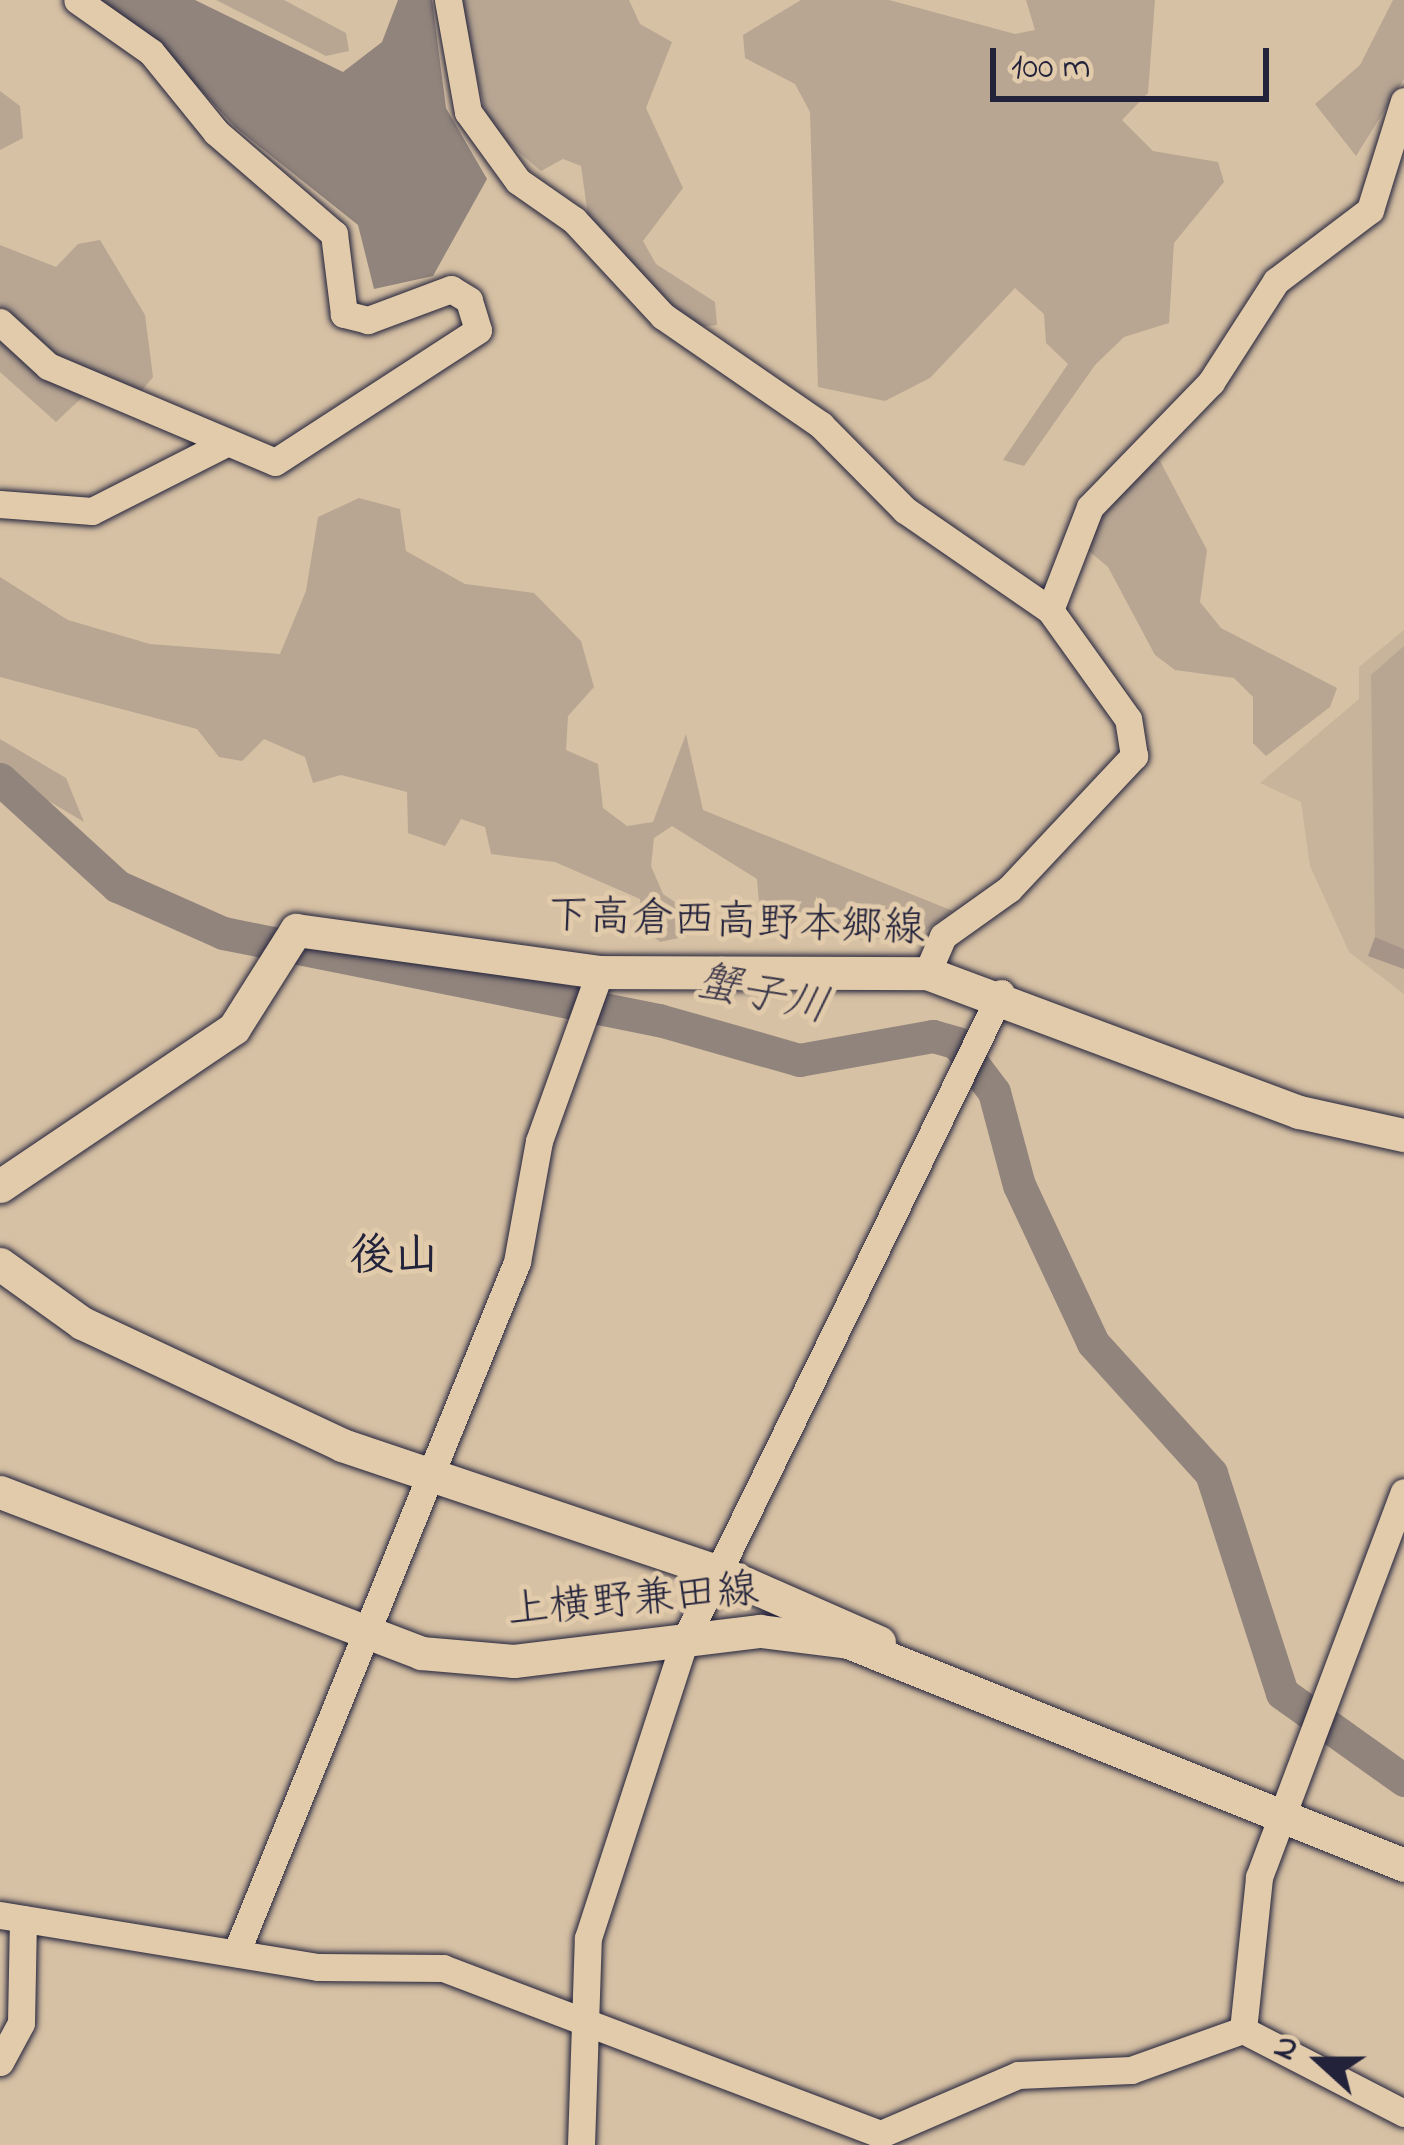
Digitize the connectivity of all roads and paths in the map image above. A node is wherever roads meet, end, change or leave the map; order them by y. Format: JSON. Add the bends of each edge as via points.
{"nodes":[{"id":1,"x":77,"y":0,"type":"edge"},
{"id":2,"x":448,"y":0,"type":"edge"},
{"id":3,"x":1404,"y":101,"type":"edge"},
{"id":4,"x":0,"y":322,"type":"edge"},
{"id":5,"x":226,"y":443,"type":"junction"},
{"id":6,"x":0,"y":505,"type":"edge"},
{"id":7,"x":1050,"y":610,"type":"junction"},
{"id":8,"x":927,"y":974,"type":"junction"},
{"id":9,"x":1000,"y":993,"type":"junction"},
{"id":10,"x":594,"y":994,"type":"junction"},
{"id":11,"x":1404,"y":1135,"type":"edge"},
{"id":12,"x":0,"y":1186,"type":"edge"},
{"id":13,"x":0,"y":1264,"type":"edge"},
{"id":14,"x":432,"y":1478,"type":"junction"},
{"id":15,"x":0,"y":1492,"type":"edge"},
{"id":16,"x":1404,"y":1492,"type":"edge"},
{"id":17,"x":717,"y":1571,"type":"junction"},
{"id":18,"x":365,"y":1634,"type":"junction"},
{"id":19,"x":685,"y":1640,"type":"junction"},
{"id":20,"x":892,"y":1657,"type":"junction"},
{"id":21,"x":1286,"y":1817,"type":"junction"},
{"id":22,"x":1404,"y":1865,"type":"edge"},
{"id":23,"x":12,"y":1917,"type":"edge"},
{"id":24,"x":236,"y":1953,"type":"junction"},
{"id":25,"x":583,"y":2023,"type":"junction"},
{"id":26,"x":1243,"y":2030,"type":"junction"},
{"id":27,"x":0,"y":2062,"type":"edge"},
{"id":28,"x":1404,"y":2113,"type":"edge"},
{"id":29,"x":581,"y":2145,"type":"edge"}],
"edges":[{"from":1,"to":5,"type":"street","via":[[151,52],[216,132],[334,234],[344,314],[368,320],[452,289],[477,318],[462,350],[394,378],[275,462]]},
{"from":2,"to":7,"type":"street","via":[[468,112],[518,181],[574,220],[662,316],[821,425],[905,510]]},
{"from":3,"to":7,"type":"street","via":[[1370,210],[1276,281],[1210,382],[1114,475],[1076,534]]},
{"from":4,"to":5,"type":"street","via":[[48,366]]},
{"from":5,"to":6,"type":"street","via":[[92,512]]},
{"from":7,"to":8,"type":"street","via":[[1128,719],[1134,756],[1009,889],[943,936]]},
{"from":8,"to":9,"type":"main road","name":"下高倉西高野本郷線"},
{"from":8,"to":10,"type":"main road","name":"下高倉西高野本郷線"},
{"from":9,"to":11,"type":"main road","name":"下高倉西高野本郷線","via":[[1299,1112]]},
{"from":9,"to":17,"type":"street"},
{"from":10,"to":12,"type":"main road","name":"下高倉西高野本郷線","via":[[289,944],[234,1028]]},
{"from":10,"to":14,"type":"street","via":[[539,1141],[517,1262]]},
{"from":13,"to":14,"type":"main road","via":[[82,1323]]},
{"from":14,"to":17,"type":"main road"},
{"from":14,"to":18,"type":"street"},
{"from":15,"to":18,"type":"main road","name":"上横野兼田線"},
{"from":16,"to":21,"type":"street"},
{"from":17,"to":19,"type":"street"},
{"from":17,"to":20,"type":"main road","via":[[842,1618]]},
{"from":18,"to":19,"type":"main road","name":"上横野兼田線","via":[[472,1661]]},
{"from":18,"to":24,"type":"street"},
{"from":19,"to":20,"type":"main road","name":"上横野兼田線","via":[[806,1635]]},
{"from":19,"to":25,"type":"street","via":[[601,1881]]},
{"from":20,"to":21,"type":"main road","name":"上横野兼田線"},
{"from":21,"to":22,"type":"main road","name":"上横野兼田線"},
{"from":21,"to":26,"type":"street","via":[[1254,1899]]},
{"from":23,"to":24,"type":"street"},
{"from":23,"to":27,"type":"street","via":[[21,2023]]},
{"from":24,"to":25,"type":"street","via":[[354,1971],[443,1968]]},
{"from":25,"to":26,"type":"street","via":[[881,2134],[1018,2075],[1132,2070]]},
{"from":25,"to":29,"type":"street"},
{"from":26,"to":28,"type":"street"}]}
